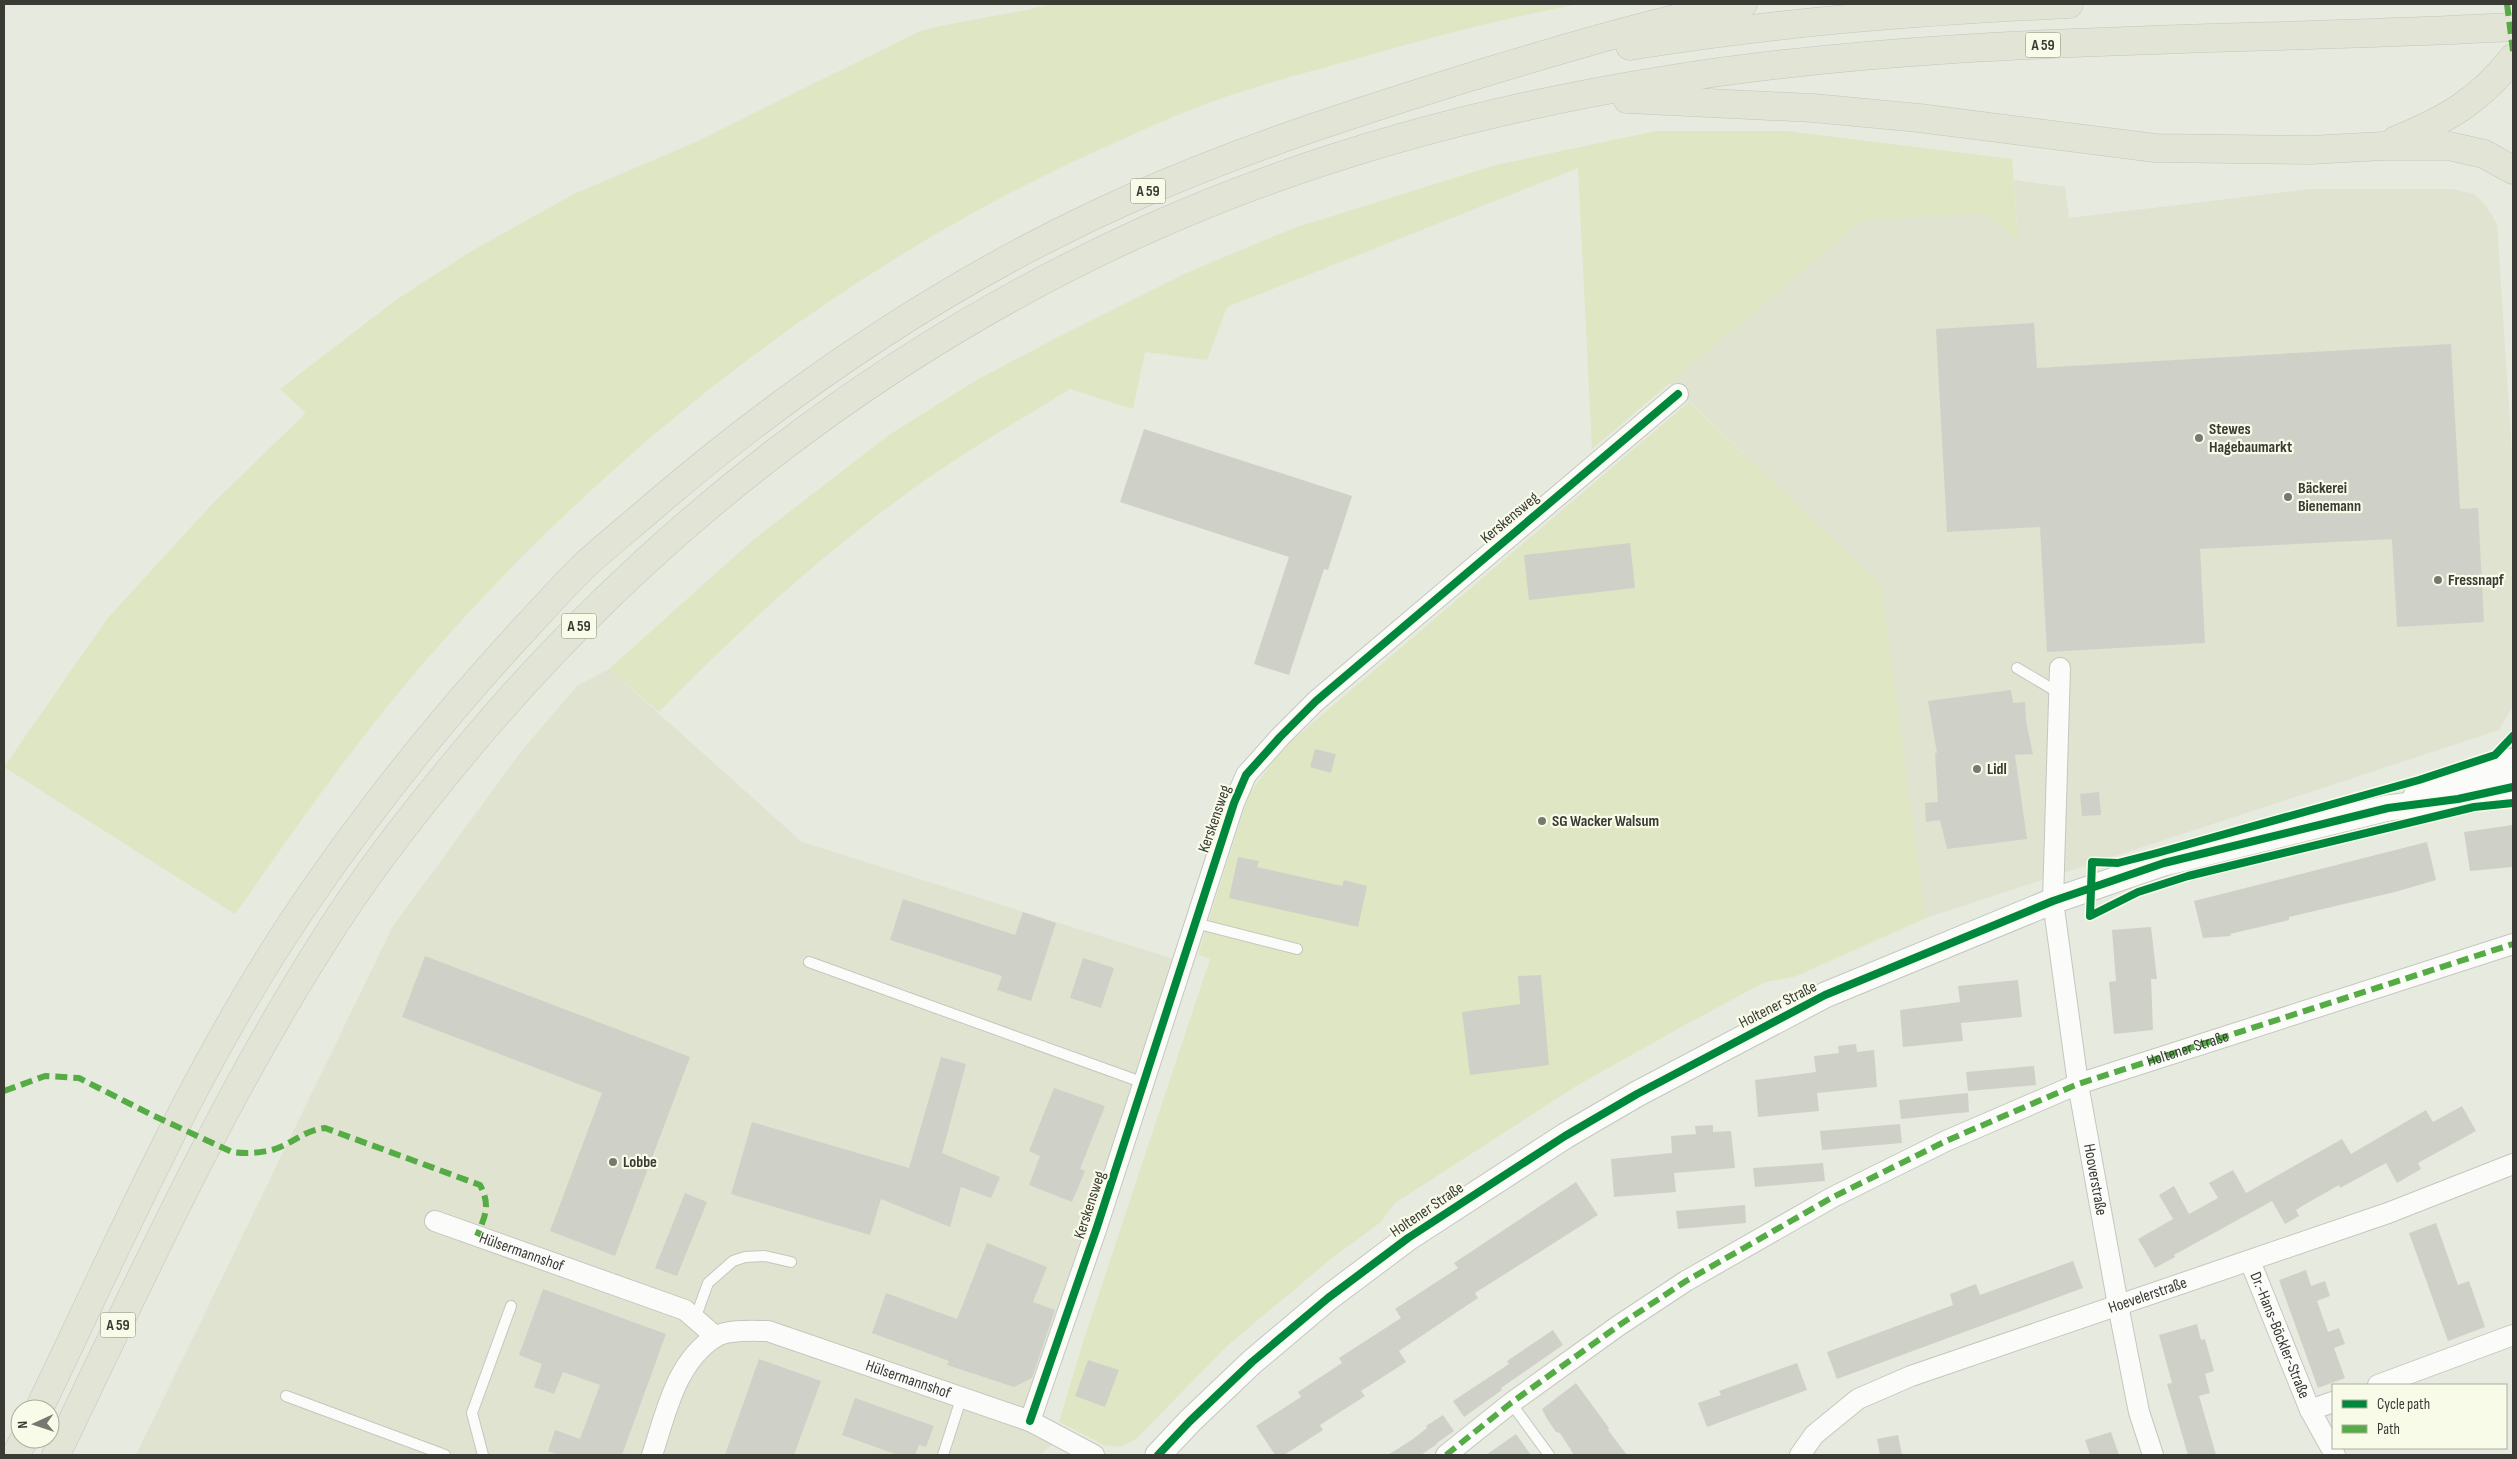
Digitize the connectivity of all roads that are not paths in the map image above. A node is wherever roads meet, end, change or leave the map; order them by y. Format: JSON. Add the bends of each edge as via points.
{"nodes":[{"id":1,"x":1743,"y":4,"type":"edge"},
{"id":2,"x":2069,"y":4,"type":"edge"},
{"id":3,"x":2513,"y":27,"type":"edge"},
{"id":4,"x":2513,"y":58,"type":"edge"},
{"id":5,"x":1475,"y":76,"type":"junction"},
{"id":6,"x":1576,"y":97,"type":"junction"},
{"id":7,"x":2383,"y":146,"type":"junction"},
{"id":8,"x":2513,"y":170,"type":"edge"},
{"id":9,"x":1678,"y":394,"type":"dead end"},
{"id":10,"x":2016,"y":668,"type":"dead end"},
{"id":11,"x":2060,"y":668,"type":"dead end"},
{"id":12,"x":2060,"y":693,"type":"junction"},
{"id":13,"x":2513,"y":761,"type":"edge"},
{"id":14,"x":2513,"y":787,"type":"edge"},
{"id":15,"x":2388,"y":808,"type":"junction"},
{"id":16,"x":2054,"y":901,"type":"junction"},
{"id":17,"x":1195,"y":923,"type":"junction"},
{"id":18,"x":2513,"y":944,"type":"edge"},
{"id":19,"x":1297,"y":949,"type":"dead end"},
{"id":20,"x":809,"y":962,"type":"dead end"},
{"id":21,"x":1144,"y":1083,"type":"junction"},
{"id":22,"x":2078,"y":1084,"type":"junction"},
{"id":23,"x":2513,"y":1164,"type":"edge"},
{"id":24,"x":435,"y":1221,"type":"dead end"},
{"id":25,"x":2250,"y":1261,"type":"junction"},
{"id":26,"x":791,"y":1262,"type":"dead end"},
{"id":27,"x":2118,"y":1305,"type":"junction"},
{"id":28,"x":511,"y":1306,"type":"dead end"},
{"id":29,"x":696,"y":1319,"type":"junction"},
{"id":30,"x":2513,"y":1335,"type":"edge"},
{"id":31,"x":716,"y":1336,"type":"junction"},
{"id":32,"x":2381,"y":1384,"type":"edge"},
{"id":33,"x":286,"y":1396,"type":"dead end"},
{"id":34,"x":962,"y":1396,"type":"junction"},
{"id":35,"x":43,"y":1399,"type":"edge"},
{"id":36,"x":2332,"y":1402,"type":"edge"},
{"id":37,"x":1511,"y":1404,"type":"junction"},
{"id":38,"x":2310,"y":1410,"type":"junction"},
{"id":39,"x":1030,"y":1421,"type":"junction"},
{"id":40,"x":56,"y":1455,"type":"edge"},
{"id":41,"x":445,"y":1455,"type":"edge"},
{"id":42,"x":483,"y":1455,"type":"edge"},
{"id":43,"x":652,"y":1455,"type":"edge"},
{"id":44,"x":943,"y":1455,"type":"edge"},
{"id":45,"x":1094,"y":1455,"type":"edge"},
{"id":46,"x":1158,"y":1455,"type":"edge"},
{"id":47,"x":1446,"y":1455,"type":"edge"},
{"id":48,"x":1549,"y":1455,"type":"edge"},
{"id":49,"x":1800,"y":1455,"type":"edge"},
{"id":50,"x":2153,"y":1455,"type":"edge"},
{"id":51,"x":2335,"y":1455,"type":"edge"}],
"edges":[{"from":1,"to":5,"type":"highway","via":[[1585,41]]},
{"from":2,"to":5,"type":"highway","number":"A 59","via":[[1789,24],[1592,52]]},
{"from":3,"to":6,"type":"highway","number":"A 59","via":[[1955,50],[1706,74]]},
{"from":4,"to":7,"type":"highway","via":[[2478,97],[2453,114]]},
{"from":5,"to":35,"type":"highway","number":"A 59","via":[[1351,113],[1233,156],[1133,197],[1055,234],[946,294],[854,352],[721,448],[585,565],[483,674],[378,800],[302,908],[241,1005],[188,1104]]},
{"from":6,"to":7,"type":"highway","via":[[1813,108],[2156,148],[2301,150]]},
{"from":6,"to":40,"type":"highway","number":"A 59","via":[[1484,116],[1363,150],[1243,190],[1147,230],[1068,268],[963,325],[862,389],[740,478],[615,588],[508,700],[406,822],[336,922],[222,1116],[180,1196]]},
{"from":7,"to":8,"type":"highway","via":[[2449,146],[2484,154]]},
{"from":9,"to":17,"type":"street","name":"Kerskensweg","via":[[1316,701],[1280,736],[1246,775]]},
{"from":10,"to":12,"type":"lane"},
{"from":11,"to":12,"type":"street"},
{"from":12,"to":16,"type":"street"},
{"from":13,"to":15,"type":"street","name":"Holtener Straße","via":[[2452,780]]},
{"from":14,"to":15,"type":"street","name":"Holtener Straße","via":[[2458,799]]},
{"from":15,"to":16,"type":"street","name":"Holtener Straße","via":[[2164,863]]},
{"from":16,"to":22,"type":"street","name":"Hooverstraße"},
{"from":16,"to":46,"type":"street","name":"Holtener Straße","via":[[1825,995],[1564,1136],[1408,1238],[1328,1298],[1252,1362]]},
{"from":17,"to":19,"type":"lane"},
{"from":17,"to":21,"type":"street","name":"Kerskensweg"},
{"from":18,"to":22,"type":"street","name":"Holtener Straße"},
{"from":20,"to":21,"type":"lane"},
{"from":21,"to":39,"type":"street","name":"Kerskensweg"},
{"from":22,"to":27,"type":"street","name":"Hooverstraße"},
{"from":22,"to":37,"type":"street","name":"Holtener Straße","via":[[1946,1141],[1757,1239],[1618,1326]]},
{"from":23,"to":25,"type":"street","name":"Hoevelerstraße","via":[[2388,1213]]},
{"from":24,"to":29,"type":"street","name":"Hülsermannshof","via":[[685,1310]]},
{"from":25,"to":27,"type":"street","name":"Hoevelerstraße"},
{"from":25,"to":38,"type":"street","name":"Dr.-Hans-Böckler-Straße"},
{"from":26,"to":29,"type":"lane","via":[[765,1256],[733,1261],[708,1283]]},
{"from":27,"to":49,"type":"street","name":"Hoevelerstraße","via":[[1911,1376],[1858,1399],[1814,1435]]},
{"from":27,"to":50,"type":"street","name":"Hooverstraße","via":[[2139,1412]]},
{"from":28,"to":42,"type":"lane","via":[[472,1413]]},
{"from":29,"to":31,"type":"street","name":"Hülsermannshof"},
{"from":30,"to":32,"type":"street"},
{"from":31,"to":34,"type":"street","name":"Hülsermannshof","via":[[768,1331]]},
{"from":31,"to":43,"type":"street","via":[[694,1356],[680,1375]]},
{"from":33,"to":41,"type":"lane"},
{"from":34,"to":39,"type":"street","name":"Hülsermannshof"},
{"from":34,"to":44,"type":"lane"},
{"from":36,"to":38,"type":"street","name":"Dr.-Hans-Böckler-Straße"},
{"from":37,"to":47,"type":"street","name":"Holtener Straße"},
{"from":37,"to":48,"type":"lane"},
{"from":38,"to":51,"type":"street","name":"Dr.-Hans-Böckler-Straße"},
{"from":39,"to":45,"type":"street","name":"Hülsermannshof"}]}
